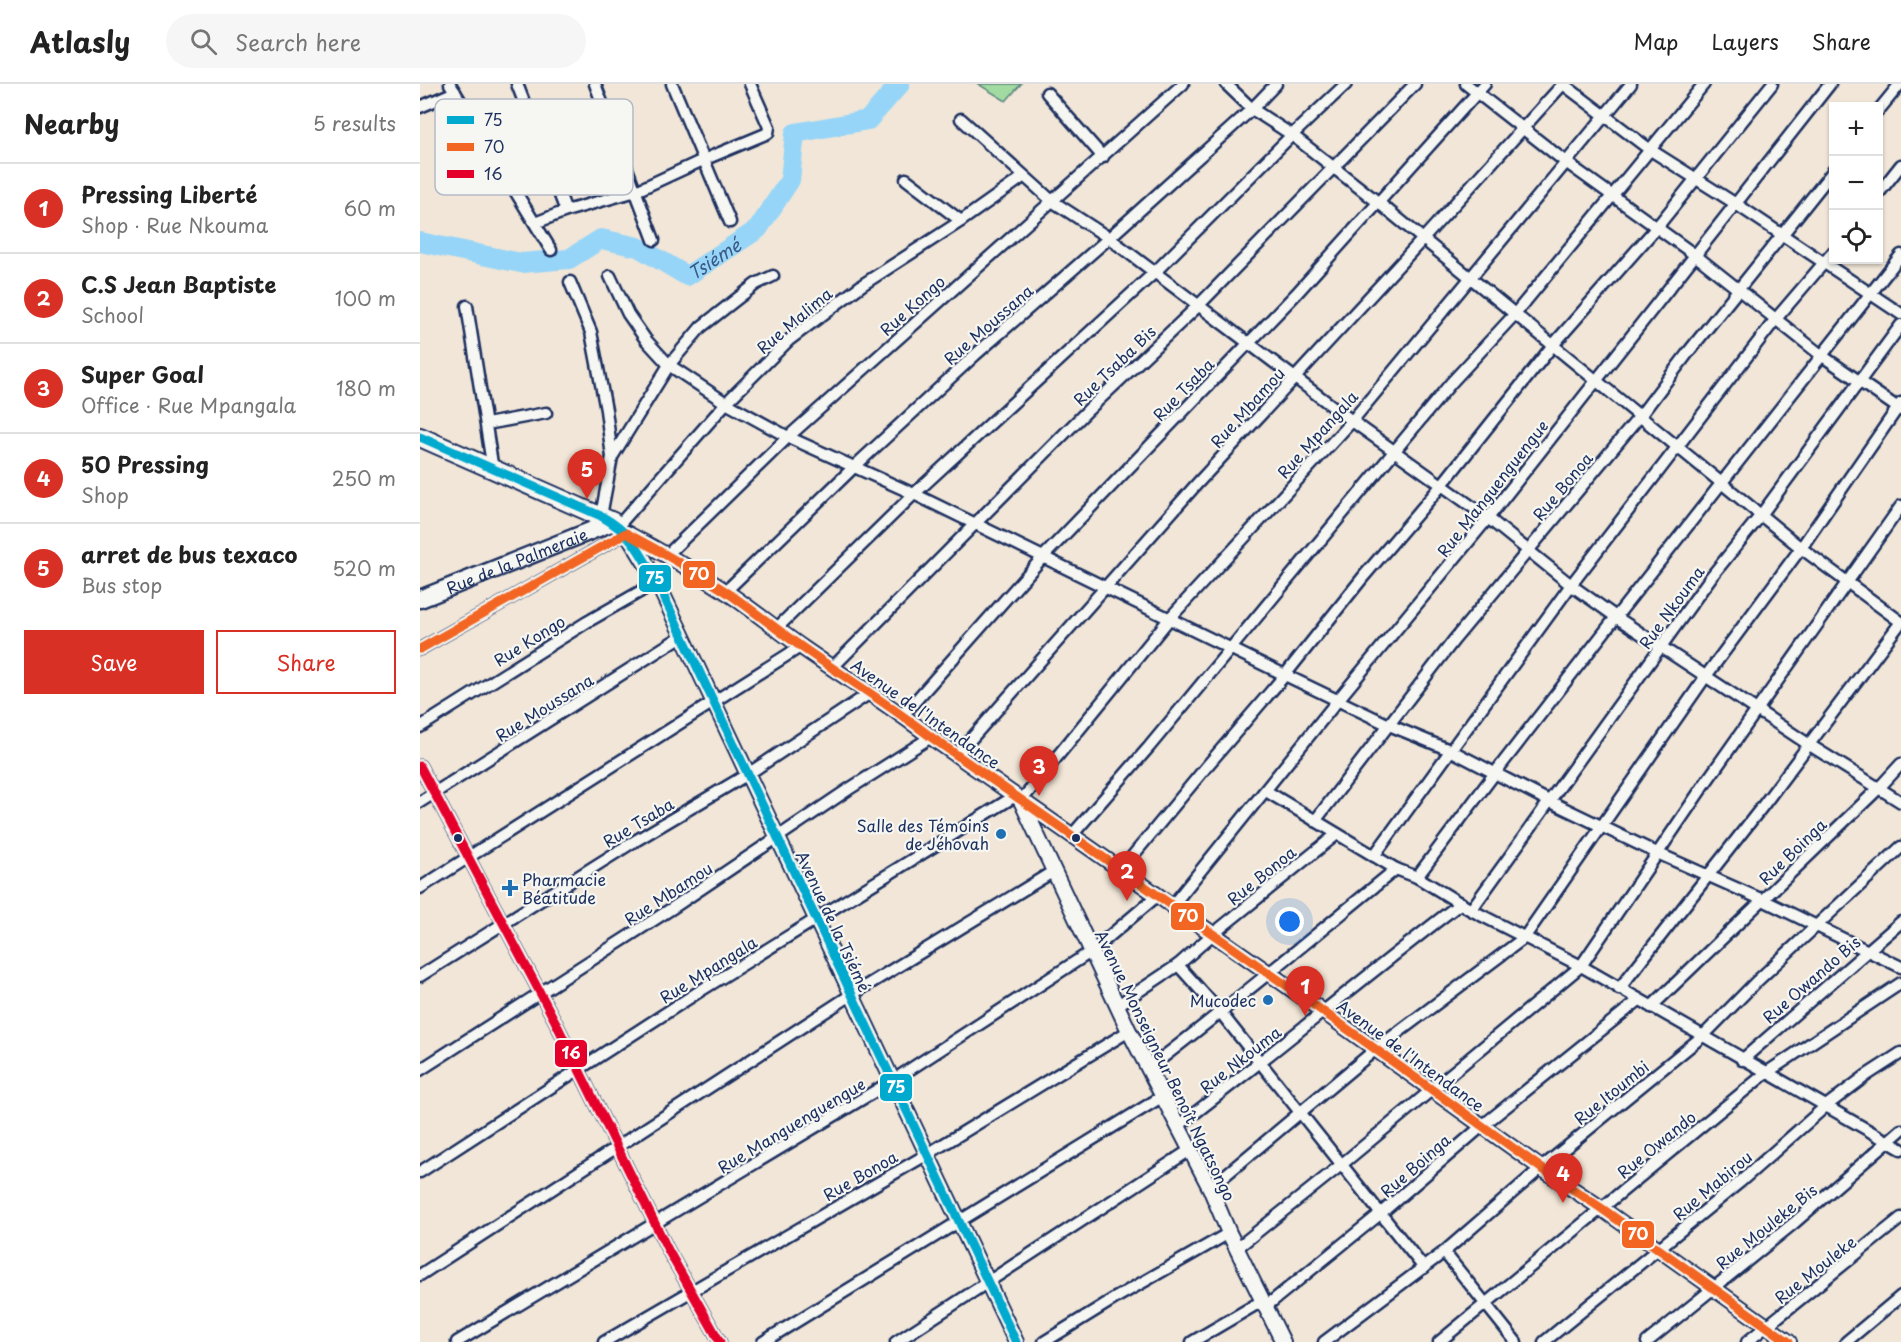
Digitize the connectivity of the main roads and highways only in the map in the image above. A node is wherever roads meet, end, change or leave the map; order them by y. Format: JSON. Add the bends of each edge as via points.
{"nodes":[{"id":1,"x":420,"y":437,"type":"edge"},
{"id":2,"x":615,"y":524,"type":"joint"},
{"id":3,"x":420,"y":599,"type":"edge"}],
"edges":[{"from":1,"to":2,"type":"highway"},
{"from":2,"to":3,"type":"main road","name":"Rue de la Palmeraie"}]}
